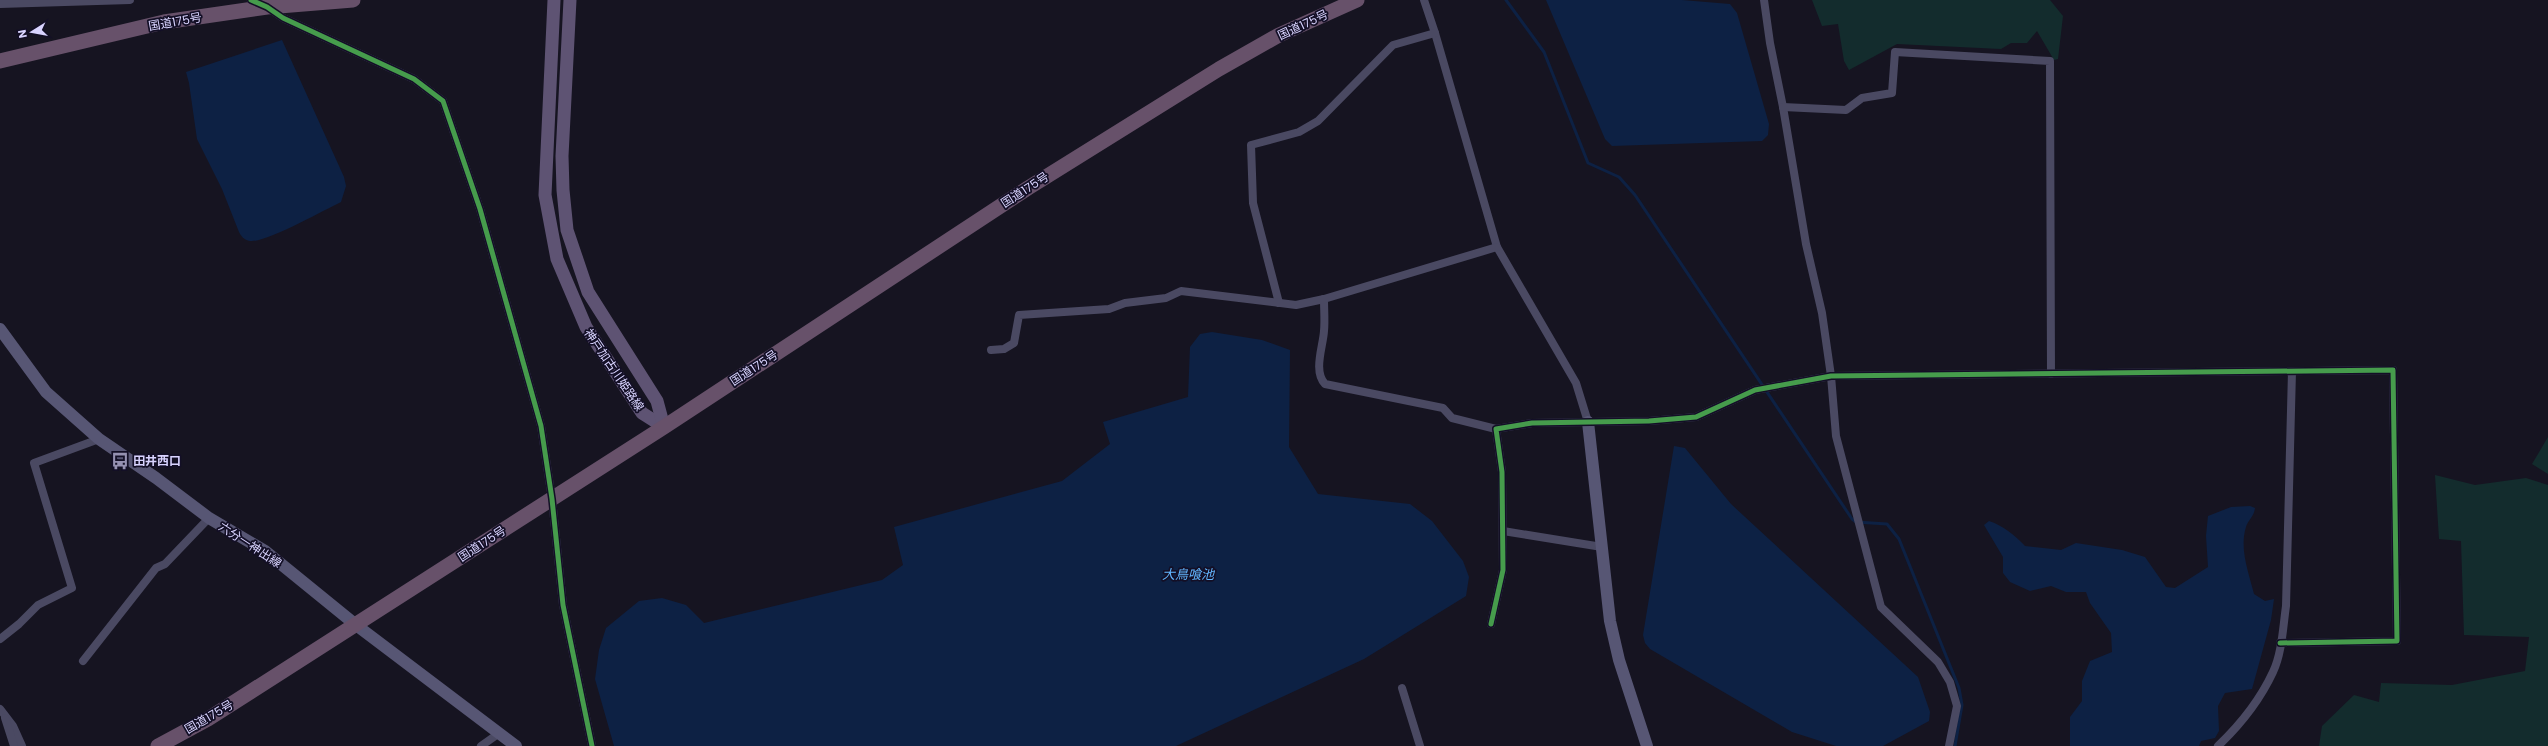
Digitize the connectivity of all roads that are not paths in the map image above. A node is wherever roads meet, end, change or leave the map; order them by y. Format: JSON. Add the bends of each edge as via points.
{"nodes":[{"id":1,"x":130,"y":0,"type":"edge"},
{"id":2,"x":251,"y":0,"type":"edge"},
{"id":3,"x":353,"y":0,"type":"edge"},
{"id":4,"x":554,"y":0,"type":"edge"},
{"id":5,"x":570,"y":0,"type":"edge"},
{"id":6,"x":1356,"y":0,"type":"edge"},
{"id":7,"x":1424,"y":0,"type":"edge"},
{"id":8,"x":1764,"y":0,"type":"edge"},
{"id":9,"x":0,"y":4,"type":"edge"},
{"id":10,"x":274,"y":4,"type":"edge"},
{"id":11,"x":1436,"y":33,"type":"junction"},
{"id":12,"x":0,"y":61,"type":"edge"},
{"id":13,"x":1783,"y":107,"type":"junction"},
{"id":14,"x":1497,"y":247,"type":"junction"},
{"id":15,"x":1324,"y":299,"type":"junction"},
{"id":16,"x":1279,"y":303,"type":"junction"},
{"id":17,"x":0,"y":329,"type":"edge"},
{"id":18,"x":991,"y":350,"type":"dead end"},
{"id":19,"x":2292,"y":371,"type":"junction"},
{"id":20,"x":2051,"y":374,"type":"junction"},
{"id":21,"x":1831,"y":376,"type":"junction"},
{"id":22,"x":1588,"y":422,"type":"junction"},
{"id":23,"x":664,"y":427,"type":"junction"},
{"id":24,"x":1496,"y":429,"type":"junction"},
{"id":25,"x":99,"y":439,"type":"junction"},
{"id":26,"x":552,"y":499,"type":"junction"},
{"id":27,"x":209,"y":518,"type":"junction"},
{"id":28,"x":1503,"y":531,"type":"junction"},
{"id":29,"x":1602,"y":547,"type":"junction"},
{"id":30,"x":1491,"y":624,"type":"dead end"},
{"id":31,"x":356,"y":625,"type":"junction"},
{"id":32,"x":0,"y":639,"type":"edge"},
{"id":33,"x":2280,"y":643,"type":"junction"},
{"id":34,"x":83,"y":662,"type":"dead end"},
{"id":35,"x":1402,"y":688,"type":"dead end"},
{"id":36,"x":2,"y":711,"type":"edge"},
{"id":37,"x":498,"y":734,"type":"junction"},
{"id":38,"x":14,"y":746,"type":"edge"},
{"id":39,"x":22,"y":746,"type":"edge"},
{"id":40,"x":158,"y":746,"type":"edge"},
{"id":41,"x":481,"y":746,"type":"edge"},
{"id":42,"x":516,"y":746,"type":"edge"},
{"id":43,"x":592,"y":746,"type":"edge"},
{"id":44,"x":1420,"y":746,"type":"edge"},
{"id":45,"x":1647,"y":746,"type":"edge"},
{"id":46,"x":1949,"y":746,"type":"edge"},
{"id":47,"x":2218,"y":746,"type":"edge"}],
"edges":[{"from":1,"to":9,"type":"street"},
{"from":2,"to":10,"type":"street"},
{"from":3,"to":10,"type":"highway","name":"国道175号"},
{"from":4,"to":23,"type":"main road","name":"神戸加古川姫路線","via":[[545,188],[549,226],[557,259],[586,327],[642,413]]},
{"from":5,"to":23,"type":"main road","name":"神戸加古川姫路線","via":[[562,156],[568,230],[588,292],[657,401]]},
{"from":6,"to":23,"type":"highway","name":"国道175号","via":[[1280,35],[1219,69],[1028,188]]},
{"from":7,"to":11,"type":"street"},
{"from":8,"to":13,"type":"street"},
{"from":10,"to":12,"type":"highway","name":"国道175号","via":[[164,22]]},
{"from":10,"to":26,"type":"street","via":[[283,18],[414,79],[443,101],[480,209],[541,426]]},
{"from":11,"to":14,"type":"street"},
{"from":11,"to":16,"type":"street","via":[[1393,45],[1318,121],[1299,132],[1251,144],[1253,204]]},
{"from":13,"to":20,"type":"street","via":[[1846,110],[1862,98],[1892,93],[1895,52],[2050,61]]},
{"from":13,"to":21,"type":"street"},
{"from":14,"to":15,"type":"street"},
{"from":14,"to":22,"type":"street","via":[[1576,383]]},
{"from":15,"to":16,"type":"street","via":[[1296,305]]},
{"from":15,"to":24,"type":"street","via":[[1324,332],[1319,357],[1322,380],[1325,384],[1443,408],[1452,418]]},
{"from":16,"to":18,"type":"street","via":[[1181,291],[1166,298],[1125,303],[1108,309],[1019,315],[1014,343],[1004,350]]},
{"from":17,"to":25,"type":"main road","name":"六分一神出線","via":[[46,392]]},
{"from":19,"to":20,"type":"street"},
{"from":19,"to":33,"type":"street","via":[[2286,606]]},
{"from":19,"to":33,"type":"street","via":[[2393,370],[2397,641]]},
{"from":20,"to":21,"type":"street"},
{"from":21,"to":22,"type":"street","via":[[1755,390],[1696,417]]},
{"from":21,"to":46,"type":"street","via":[[1836,436],[1881,607],[1938,662],[1950,682],[1957,706]]},
{"from":22,"to":24,"type":"street","via":[[1532,423]]},
{"from":22,"to":29,"type":"main road"},
{"from":23,"to":26,"type":"highway","name":"国道175号"},
{"from":24,"to":28,"type":"street","via":[[1502,472]]},
{"from":25,"to":27,"type":"main road","name":"六分一神出線"},
{"from":25,"to":32,"type":"street","via":[[34,463],[72,588],[38,605]]},
{"from":26,"to":31,"type":"highway","name":"国道175号"},
{"from":26,"to":43,"type":"street","via":[[563,605]]},
{"from":27,"to":31,"type":"main road","name":"六分一神出線","via":[[265,551]]},
{"from":27,"to":34,"type":"street","via":[[165,564],[156,568]]},
{"from":28,"to":29,"type":"street"},
{"from":28,"to":30,"type":"street","via":[[1503,570]]},
{"from":29,"to":45,"type":"main road","via":[[1610,621]]},
{"from":31,"to":37,"type":"main road","name":"六分一神出線"},
{"from":31,"to":40,"type":"highway","name":"国道175号","via":[[208,719]]},
{"from":33,"to":47,"type":"street","via":[[2274,672],[2240,724]]},
{"from":35,"to":44,"type":"street"},
{"from":36,"to":38,"type":"street"},
{"from":36,"to":39,"type":"street","via":[[13,726]]},
{"from":37,"to":41,"type":"street"},
{"from":37,"to":42,"type":"main road","name":"六分一神出線"}]}
